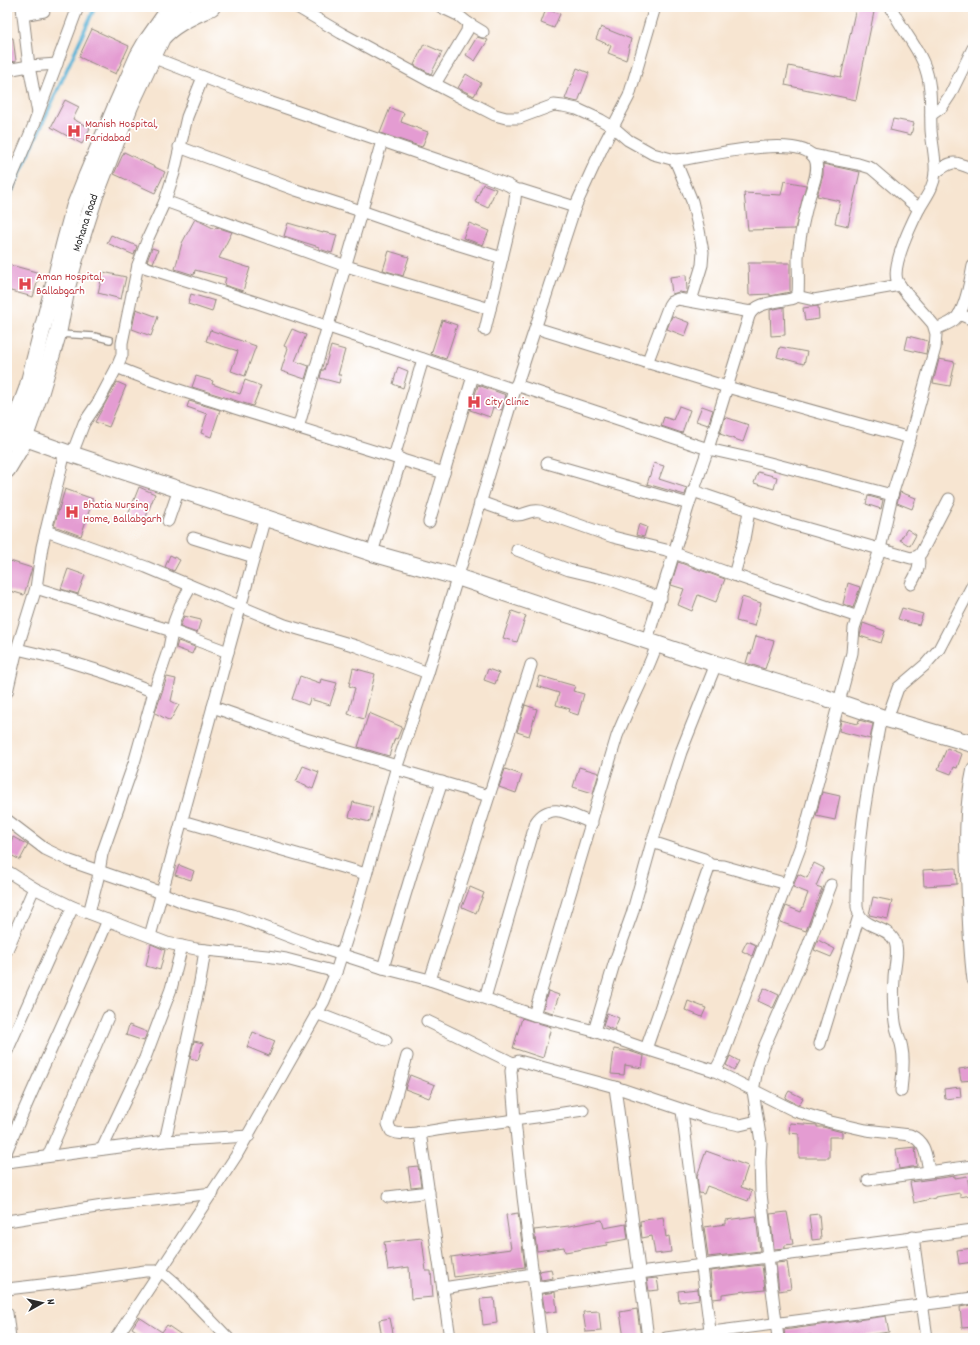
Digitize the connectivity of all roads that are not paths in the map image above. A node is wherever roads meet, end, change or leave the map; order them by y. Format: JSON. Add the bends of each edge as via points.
{"nodes":[{"id":1,"x":78,"y":7,"type":"edge"},
{"id":2,"x":182,"y":7,"type":"edge"},
{"id":3,"x":212,"y":7,"type":"edge"},
{"id":4,"x":297,"y":7,"type":"edge"},
{"id":5,"x":441,"y":7,"type":"edge"},
{"id":6,"x":655,"y":7,"type":"edge"},
{"id":7,"x":891,"y":7,"type":"edge"},
{"id":8,"x":23,"y":11,"type":"edge"},
{"id":9,"x":44,"y":12,"type":"dead end"},
{"id":10,"x":468,"y":23,"type":"junction"},
{"id":11,"x":483,"y":32,"type":"dead end"},
{"id":12,"x":973,"y":48,"type":"edge"},
{"id":13,"x":152,"y":57,"type":"junction"},
{"id":14,"x":57,"y":64,"type":"junction"},
{"id":15,"x":29,"y":66,"type":"junction"},
{"id":16,"x":7,"y":70,"type":"edge"},
{"id":17,"x":203,"y":77,"type":"junction"},
{"id":18,"x":435,"y":84,"type":"junction"},
{"id":19,"x":38,"y":114,"type":"junction"},
{"id":20,"x":931,"y":115,"type":"junction"},
{"id":21,"x":613,"y":127,"type":"junction"},
{"id":22,"x":382,"y":141,"type":"junction"},
{"id":23,"x":179,"y":147,"type":"junction"},
{"id":24,"x":812,"y":155,"type":"junction"},
{"id":25,"x":675,"y":160,"type":"junction"},
{"id":26,"x":973,"y":169,"type":"edge"},
{"id":27,"x":935,"y":173,"type":"junction"},
{"id":28,"x":7,"y":188,"type":"edge"},
{"id":29,"x":516,"y":190,"type":"junction"},
{"id":30,"x":165,"y":201,"type":"junction"},
{"id":31,"x":575,"y":207,"type":"junction"},
{"id":32,"x":919,"y":209,"type":"junction"},
{"id":33,"x":361,"y":211,"type":"junction"},
{"id":34,"x":502,"y":258,"type":"junction"},
{"id":35,"x":138,"y":265,"type":"junction"},
{"id":36,"x":346,"y":266,"type":"junction"},
{"id":37,"x":973,"y":266,"type":"edge"},
{"id":38,"x":900,"y":285,"type":"junction"},
{"id":39,"x":796,"y":296,"type":"junction"},
{"id":40,"x":691,"y":301,"type":"junction"},
{"id":41,"x":490,"y":309,"type":"junction"},
{"id":42,"x":751,"y":312,"type":"junction"},
{"id":43,"x":959,"y":314,"type":"junction"},
{"id":44,"x":973,"y":320,"type":"edge"},
{"id":45,"x":328,"y":327,"type":"junction"},
{"id":46,"x":536,"y":328,"type":"junction"},
{"id":47,"x":936,"y":329,"type":"junction"},
{"id":48,"x":485,"y":330,"type":"dead end"},
{"id":49,"x":58,"y":334,"type":"junction"},
{"id":50,"x":110,"y":340,"type":"dead end"},
{"id":51,"x":422,"y":359,"type":"junction"},
{"id":52,"x":647,"y":363,"type":"junction"},
{"id":53,"x":117,"y":367,"type":"junction"},
{"id":54,"x":473,"y":376,"type":"junction"},
{"id":55,"x":728,"y":387,"type":"junction"},
{"id":56,"x":516,"y":388,"type":"junction"},
{"id":57,"x":298,"y":428,"type":"junction"},
{"id":58,"x":14,"y":438,"type":"edge"},
{"id":59,"x":910,"y":438,"type":"junction"},
{"id":60,"x":708,"y":450,"type":"junction"},
{"id":61,"x":68,"y":453,"type":"junction"},
{"id":62,"x":398,"y":458,"type":"junction"},
{"id":63,"x":547,"y":463,"type":"dead end"},
{"id":64,"x":7,"y":470,"type":"edge"},
{"id":65,"x":444,"y":472,"type":"junction"},
{"id":66,"x":179,"y":489,"type":"junction"},
{"id":67,"x":693,"y":491,"type":"junction"},
{"id":68,"x":892,"y":495,"type":"junction"},
{"id":69,"x":949,"y":499,"type":"dead end"},
{"id":70,"x":480,"y":502,"type":"junction"},
{"id":71,"x":689,"y":504,"type":"junction"},
{"id":72,"x":749,"y":511,"type":"junction"},
{"id":73,"x":265,"y":517,"type":"junction"},
{"id":74,"x":168,"y":521,"type":"dead end"},
{"id":75,"x":429,"y":522,"type":"dead end"},
{"id":76,"x":46,"y":531,"type":"junction"},
{"id":77,"x":193,"y":538,"type":"dead end"},
{"id":78,"x":880,"y":549,"type":"junction"},
{"id":79,"x":517,"y":550,"type":"dead end"},
{"id":80,"x":372,"y":553,"type":"junction"},
{"id":81,"x":674,"y":553,"type":"junction"},
{"id":82,"x":918,"y":556,"type":"junction"},
{"id":83,"x":254,"y":557,"type":"junction"},
{"id":84,"x":734,"y":575,"type":"junction"},
{"id":85,"x":457,"y":577,"type":"junction"},
{"id":86,"x":911,"y":584,"type":"dead end"},
{"id":87,"x":973,"y":584,"type":"edge"},
{"id":88,"x":191,"y":586,"type":"junction"},
{"id":89,"x":36,"y":588,"type":"junction"},
{"id":90,"x":661,"y":598,"type":"junction"},
{"id":91,"x":241,"y":606,"type":"junction"},
{"id":92,"x":858,"y":617,"type":"junction"},
{"id":93,"x":172,"y":631,"type":"junction"},
{"id":94,"x":652,"y":642,"type":"junction"},
{"id":95,"x":17,"y":649,"type":"junction"},
{"id":96,"x":228,"y":652,"type":"junction"},
{"id":97,"x":716,"y":664,"type":"junction"},
{"id":98,"x":531,"y":666,"type":"dead end"},
{"id":99,"x":428,"y":673,"type":"junction"},
{"id":100,"x":7,"y":692,"type":"edge"},
{"id":101,"x":154,"y":692,"type":"junction"},
{"id":102,"x":840,"y":702,"type":"junction"},
{"id":103,"x":213,"y":707,"type":"junction"},
{"id":104,"x":884,"y":718,"type":"junction"},
{"id":105,"x":973,"y":744,"type":"edge"},
{"id":106,"x":396,"y":768,"type":"junction"},
{"id":107,"x":973,"y":768,"type":"edge"},
{"id":108,"x":442,"y":782,"type":"junction"},
{"id":109,"x":489,"y":796,"type":"junction"},
{"id":110,"x":7,"y":820,"type":"edge"},
{"id":111,"x":182,"y":821,"type":"junction"},
{"id":112,"x":592,"y":824,"type":"junction"},
{"id":113,"x":652,"y":842,"type":"junction"},
{"id":114,"x":710,"y":865,"type":"junction"},
{"id":115,"x":99,"y":871,"type":"junction"},
{"id":116,"x":366,"y":874,"type":"junction"},
{"id":117,"x":8,"y":875,"type":"edge"},
{"id":118,"x":787,"y":884,"type":"junction"},
{"id":119,"x":831,"y":885,"type":"dead end"},
{"id":120,"x":34,"y":888,"type":"junction"},
{"id":121,"x":162,"y":893,"type":"junction"},
{"id":122,"x":73,"y":907,"type":"junction"},
{"id":123,"x":89,"y":913,"type":"junction"},
{"id":124,"x":859,"y":916,"type":"junction"},
{"id":125,"x":108,"y":920,"type":"junction"},
{"id":126,"x":150,"y":936,"type":"junction"},
{"id":127,"x":182,"y":946,"type":"junction"},
{"id":128,"x":7,"y":950,"type":"edge"},
{"id":129,"x":205,"y":950,"type":"junction"},
{"id":130,"x":341,"y":954,"type":"junction"},
{"id":131,"x":972,"y":964,"type":"edge"},
{"id":132,"x":383,"y":968,"type":"junction"},
{"id":133,"x":336,"y":972,"type":"junction"},
{"id":134,"x":430,"y":980,"type":"junction"},
{"id":135,"x":973,"y":980,"type":"edge"},
{"id":136,"x":485,"y":998,"type":"junction"},
{"id":137,"x":316,"y":1013,"type":"junction"},
{"id":138,"x":534,"y":1015,"type":"junction"},
{"id":139,"x":108,"y":1018,"type":"dead end"},
{"id":140,"x":427,"y":1021,"type":"dead end"},
{"id":141,"x":594,"y":1031,"type":"junction"},
{"id":142,"x":386,"y":1040,"type":"dead end"},
{"id":143,"x":820,"y":1044,"type":"dead end"},
{"id":144,"x":646,"y":1049,"type":"junction"},
{"id":145,"x":7,"y":1051,"type":"edge"},
{"id":146,"x":407,"y":1056,"type":"dead end"},
{"id":147,"x":513,"y":1063,"type":"junction"},
{"id":148,"x":714,"y":1071,"type":"junction"},
{"id":149,"x":614,"y":1087,"type":"junction"},
{"id":150,"x":753,"y":1091,"type":"junction"},
{"id":151,"x":900,"y":1091,"type":"dead end"},
{"id":152,"x":583,"y":1110,"type":"dead end"},
{"id":153,"x":682,"y":1111,"type":"junction"},
{"id":154,"x":515,"y":1120,"type":"junction"},
{"id":155,"x":757,"y":1121,"type":"junction"},
{"id":156,"x":420,"y":1132,"type":"junction"},
{"id":157,"x":249,"y":1136,"type":"junction"},
{"id":158,"x":165,"y":1141,"type":"junction"},
{"id":159,"x":102,"y":1149,"type":"junction"},
{"id":160,"x":7,"y":1150,"type":"edge"},
{"id":161,"x":48,"y":1156,"type":"junction"},
{"id":162,"x":7,"y":1162,"type":"edge"},
{"id":163,"x":973,"y":1166,"type":"edge"},
{"id":164,"x":929,"y":1171,"type":"junction"},
{"id":165,"x":868,"y":1180,"type":"dead end"},
{"id":166,"x":429,"y":1192,"type":"junction"},
{"id":167,"x":213,"y":1193,"type":"junction"},
{"id":168,"x":388,"y":1197,"type":"dead end"},
{"id":169,"x":7,"y":1221,"type":"edge"},
{"id":170,"x":973,"y":1230,"type":"edge"},
{"id":171,"x":913,"y":1237,"type":"junction"},
{"id":172,"x":768,"y":1257,"type":"junction"},
{"id":173,"x":701,"y":1265,"type":"junction"},
{"id":174,"x":161,"y":1271,"type":"junction"},
{"id":175,"x":639,"y":1273,"type":"junction"},
{"id":176,"x":533,"y":1274,"type":"junction"},
{"id":177,"x":443,"y":1288,"type":"junction"},
{"id":178,"x":535,"y":1288,"type":"junction"},
{"id":179,"x":7,"y":1289,"type":"edge"},
{"id":180,"x":973,"y":1298,"type":"edge"},
{"id":181,"x":923,"y":1304,"type":"junction"},
{"id":182,"x":7,"y":1312,"type":"edge"},
{"id":183,"x":776,"y":1323,"type":"junction"},
{"id":184,"x":710,"y":1335,"type":"edge"},
{"id":185,"x":10,"y":1338,"type":"edge"},
{"id":186,"x":116,"y":1338,"type":"edge"},
{"id":187,"x":228,"y":1338,"type":"edge"},
{"id":188,"x":450,"y":1338,"type":"edge"},
{"id":189,"x":541,"y":1338,"type":"edge"},
{"id":190,"x":648,"y":1338,"type":"edge"},
{"id":191,"x":666,"y":1338,"type":"edge"},
{"id":192,"x":778,"y":1338,"type":"edge"},
{"id":193,"x":927,"y":1338,"type":"edge"}],
"edges":[{"from":1,"to":14,"type":"street"},
{"from":2,"to":58,"type":"street","name":"Mohana Road","via":[[165,15],[146,42],[116,106],[74,208]]},
{"from":3,"to":13,"type":"street","name":"Mohana Road","via":[[169,30]]},
{"from":4,"to":18,"type":"street"},
{"from":5,"to":10,"type":"street"},
{"from":6,"to":21,"type":"street","via":[[633,86]]},
{"from":7,"to":20,"type":"street","via":[[924,63],[930,83]]},
{"from":8,"to":9,"type":"street"},
{"from":8,"to":15,"type":"street"},
{"from":10,"to":11,"type":"street"},
{"from":10,"to":18,"type":"street","via":[[467,31]]},
{"from":12,"to":20,"type":"street","via":[[946,101]]},
{"from":13,"to":17,"type":"street"},
{"from":13,"to":49,"type":"street","name":"Mohana Road","via":[[95,196],[70,275]]},
{"from":14,"to":15,"type":"street"},
{"from":14,"to":19,"type":"street"},
{"from":15,"to":16,"type":"street"},
{"from":15,"to":19,"type":"street"},
{"from":17,"to":22,"type":"street"},
{"from":17,"to":23,"type":"street","via":[[189,109]]},
{"from":18,"to":21,"type":"street","via":[[495,115],[506,118],[520,118],[543,108],[559,105],[577,110]]},
{"from":19,"to":28,"type":"street"},
{"from":20,"to":27,"type":"street"},
{"from":21,"to":25,"type":"street","via":[[652,154]]},
{"from":21,"to":31,"type":"street"},
{"from":22,"to":29,"type":"street","via":[[486,176]]},
{"from":22,"to":33,"type":"street"},
{"from":23,"to":30,"type":"street"},
{"from":23,"to":33,"type":"street"},
{"from":24,"to":25,"type":"street","via":[[802,148],[768,146]]},
{"from":24,"to":32,"type":"street","via":[[871,168]]},
{"from":24,"to":39,"type":"street","via":[[816,167],[800,238]]},
{"from":25,"to":40,"type":"street","via":[[694,208],[703,252],[702,265]]},
{"from":26,"to":27,"type":"street","via":[[953,162]]},
{"from":27,"to":32,"type":"street","via":[[931,188]]},
{"from":29,"to":31,"type":"street"},
{"from":29,"to":34,"type":"street"},
{"from":30,"to":35,"type":"street"},
{"from":30,"to":36,"type":"street"},
{"from":31,"to":46,"type":"street"},
{"from":32,"to":38,"type":"street","via":[[896,269]]},
{"from":33,"to":34,"type":"street"},
{"from":33,"to":36,"type":"street"},
{"from":34,"to":41,"type":"street"},
{"from":35,"to":45,"type":"street","via":[[258,302]]},
{"from":35,"to":53,"type":"street","via":[[122,343],[122,355]]},
{"from":36,"to":41,"type":"street"},
{"from":36,"to":45,"type":"street"},
{"from":37,"to":43,"type":"street"},
{"from":38,"to":39,"type":"street","via":[[814,300]]},
{"from":38,"to":47,"type":"street"},
{"from":39,"to":42,"type":"street","via":[[761,306]]},
{"from":40,"to":42,"type":"street"},
{"from":40,"to":52,"type":"street","via":[[678,299],[671,302]]},
{"from":41,"to":48,"type":"street"},
{"from":42,"to":55,"type":"street"},
{"from":43,"to":44,"type":"street"},
{"from":43,"to":47,"type":"street","via":[[952,321]]},
{"from":45,"to":51,"type":"street"},
{"from":45,"to":57,"type":"street"},
{"from":46,"to":52,"type":"street"},
{"from":46,"to":56,"type":"street"},
{"from":47,"to":59,"type":"street","via":[[934,348]]},
{"from":49,"to":50,"type":"lane","via":[[94,336]]},
{"from":49,"to":58,"type":"street","name":"Mohana Road","via":[[41,392]]},
{"from":51,"to":54,"type":"street"},
{"from":51,"to":62,"type":"street"},
{"from":52,"to":55,"type":"street"},
{"from":53,"to":57,"type":"street","via":[[156,383]]},
{"from":53,"to":61,"type":"street"},
{"from":54,"to":56,"type":"street"},
{"from":54,"to":65,"type":"street"},
{"from":55,"to":59,"type":"street"},
{"from":55,"to":60,"type":"street"},
{"from":56,"to":60,"type":"street"},
{"from":56,"to":70,"type":"street"},
{"from":57,"to":62,"type":"street"},
{"from":58,"to":61,"type":"street"},
{"from":58,"to":64,"type":"street","name":"Mohana Road"},
{"from":59,"to":68,"type":"street"},
{"from":60,"to":67,"type":"street"},
{"from":60,"to":68,"type":"street","via":[[762,460]]},
{"from":61,"to":66,"type":"street"},
{"from":61,"to":76,"type":"street"},
{"from":62,"to":65,"type":"street"},
{"from":62,"to":80,"type":"street"},
{"from":63,"to":71,"type":"street"},
{"from":65,"to":75,"type":"street"},
{"from":66,"to":73,"type":"street"},
{"from":66,"to":74,"type":"street"},
{"from":67,"to":71,"type":"street"},
{"from":67,"to":72,"type":"street"},
{"from":68,"to":78,"type":"street"},
{"from":69,"to":82,"type":"street"},
{"from":70,"to":81,"type":"street","via":[[517,515],[533,510],[540,511],[619,539]]},
{"from":70,"to":85,"type":"street"},
{"from":71,"to":81,"type":"street"},
{"from":72,"to":78,"type":"street"},
{"from":72,"to":84,"type":"street"},
{"from":73,"to":80,"type":"street"},
{"from":73,"to":83,"type":"street"},
{"from":76,"to":88,"type":"street"},
{"from":76,"to":89,"type":"street"},
{"from":77,"to":83,"type":"street"},
{"from":78,"to":82,"type":"street","via":[[911,558]]},
{"from":78,"to":92,"type":"street"},
{"from":79,"to":90,"type":"street","via":[[569,570],[607,578]]},
{"from":80,"to":85,"type":"street"},
{"from":81,"to":84,"type":"street"},
{"from":81,"to":90,"type":"street"},
{"from":82,"to":86,"type":"street","via":[[919,571]]},
{"from":83,"to":91,"type":"street"},
{"from":84,"to":92,"type":"street"},
{"from":85,"to":94,"type":"street"},
{"from":85,"to":99,"type":"street"},
{"from":87,"to":104,"type":"street","via":[[939,649],[898,688]]},
{"from":88,"to":91,"type":"street"},
{"from":88,"to":93,"type":"street","via":[[176,615]]},
{"from":89,"to":93,"type":"street"},
{"from":89,"to":95,"type":"street"},
{"from":90,"to":94,"type":"street"},
{"from":91,"to":96,"type":"street"},
{"from":91,"to":99,"type":"street"},
{"from":92,"to":102,"type":"street"},
{"from":93,"to":96,"type":"street"},
{"from":93,"to":101,"type":"street"},
{"from":94,"to":97,"type":"street"},
{"from":94,"to":112,"type":"street","via":[[649,666],[617,736]]},
{"from":95,"to":100,"type":"street"},
{"from":95,"to":101,"type":"street","via":[[106,673]]},
{"from":96,"to":103,"type":"street"},
{"from":97,"to":102,"type":"street"},
{"from":97,"to":113,"type":"street","via":[[682,752]]},
{"from":98,"to":109,"type":"street"},
{"from":99,"to":106,"type":"street"},
{"from":101,"to":115,"type":"street","via":[[134,763],[105,844]]},
{"from":102,"to":104,"type":"street"},
{"from":102,"to":118,"type":"street","via":[[804,834]]},
{"from":103,"to":106,"type":"street"},
{"from":103,"to":111,"type":"street"},
{"from":104,"to":105,"type":"street"},
{"from":104,"to":124,"type":"street","via":[[861,827],[856,903]]},
{"from":106,"to":108,"type":"street"},
{"from":106,"to":116,"type":"street"},
{"from":107,"to":131,"type":"street","via":[[967,795],[965,829]]},
{"from":108,"to":109,"type":"street"},
{"from":108,"to":132,"type":"street"},
{"from":109,"to":134,"type":"street"},
{"from":110,"to":115,"type":"street","via":[[45,849]]},
{"from":111,"to":116,"type":"street"},
{"from":111,"to":121,"type":"street"},
{"from":112,"to":136,"type":"street","via":[[552,810],[540,816],[536,822]]},
{"from":112,"to":138,"type":"street"},
{"from":113,"to":114,"type":"street","via":[[704,859]]},
{"from":113,"to":141,"type":"street","via":[[632,914]]},
{"from":114,"to":118,"type":"street","via":[[723,866]]},
{"from":114,"to":144,"type":"street"},
{"from":115,"to":121,"type":"street"},
{"from":115,"to":123,"type":"street"},
{"from":116,"to":130,"type":"street"},
{"from":117,"to":120,"type":"street"},
{"from":118,"to":148,"type":"street","via":[[721,1060]]},
{"from":119,"to":150,"type":"street","via":[[806,951],[765,1045]]},
{"from":120,"to":122,"type":"street"},
{"from":120,"to":128,"type":"street"},
{"from":121,"to":126,"type":"street"},
{"from":121,"to":130,"type":"street","via":[[183,902],[233,915]]},
{"from":122,"to":123,"type":"street"},
{"from":122,"to":145,"type":"street"},
{"from":123,"to":125,"type":"street"},
{"from":124,"to":143,"type":"street"},
{"from":124,"to":151,"type":"street","via":[[868,924],[888,934],[897,948],[894,1007],[895,1024],[902,1049],[903,1073]]},
{"from":125,"to":126,"type":"street"},
{"from":125,"to":160,"type":"street"},
{"from":126,"to":127,"type":"street"},
{"from":127,"to":129,"type":"street"},
{"from":127,"to":159,"type":"street","via":[[170,989],[145,1058]]},
{"from":129,"to":133,"type":"street","via":[[286,959]]},
{"from":129,"to":158,"type":"street"},
{"from":130,"to":132,"type":"street"},
{"from":130,"to":133,"type":"street"},
{"from":131,"to":135,"type":"street"},
{"from":132,"to":134,"type":"street"},
{"from":133,"to":137,"type":"street"},
{"from":134,"to":136,"type":"street"},
{"from":136,"to":138,"type":"street"},
{"from":137,"to":142,"type":"street"},
{"from":137,"to":157,"type":"street"},
{"from":138,"to":141,"type":"street"},
{"from":139,"to":161,"type":"street"},
{"from":140,"to":147,"type":"street"},
{"from":141,"to":144,"type":"street"},
{"from":144,"to":148,"type":"street"},
{"from":146,"to":156,"type":"street","via":[[388,1124],[395,1134]]},
{"from":147,"to":149,"type":"street","via":[[519,1061]]},
{"from":147,"to":154,"type":"street","via":[[511,1071]]},
{"from":148,"to":150,"type":"street"},
{"from":149,"to":153,"type":"street"},
{"from":149,"to":175,"type":"street"},
{"from":150,"to":155,"type":"street"},
{"from":150,"to":164,"type":"street","via":[[795,1111],[831,1122],[917,1138],[923,1145]]},
{"from":152,"to":154,"type":"street"},
{"from":153,"to":155,"type":"street","via":[[740,1125]]},
{"from":153,"to":173,"type":"street"},
{"from":154,"to":156,"type":"street"},
{"from":154,"to":176,"type":"street"},
{"from":155,"to":172,"type":"street","via":[[761,1142],[760,1176]]},
{"from":156,"to":166,"type":"street"},
{"from":157,"to":158,"type":"street"},
{"from":157,"to":167,"type":"street"},
{"from":158,"to":159,"type":"street"},
{"from":159,"to":161,"type":"street"},
{"from":161,"to":162,"type":"street"},
{"from":163,"to":164,"type":"street"},
{"from":164,"to":165,"type":"street"},
{"from":166,"to":168,"type":"street"},
{"from":166,"to":177,"type":"street"},
{"from":167,"to":169,"type":"street"},
{"from":167,"to":174,"type":"street"},
{"from":170,"to":171,"type":"street"},
{"from":171,"to":172,"type":"street"},
{"from":171,"to":181,"type":"street"},
{"from":172,"to":173,"type":"street"},
{"from":172,"to":183,"type":"street"},
{"from":173,"to":175,"type":"street"},
{"from":173,"to":184,"type":"street"},
{"from":174,"to":179,"type":"street"},
{"from":174,"to":186,"type":"street"},
{"from":174,"to":187,"type":"street","via":[[176,1283]]},
{"from":175,"to":178,"type":"street"},
{"from":175,"to":190,"type":"street"},
{"from":176,"to":177,"type":"street"},
{"from":176,"to":178,"type":"street"},
{"from":177,"to":188,"type":"street"},
{"from":178,"to":189,"type":"street"},
{"from":180,"to":181,"type":"street"},
{"from":181,"to":183,"type":"street"},
{"from":181,"to":193,"type":"street"},
{"from":182,"to":185,"type":"street"},
{"from":183,"to":184,"type":"street"},
{"from":183,"to":192,"type":"street"},
{"from":184,"to":191,"type":"street"}]}
